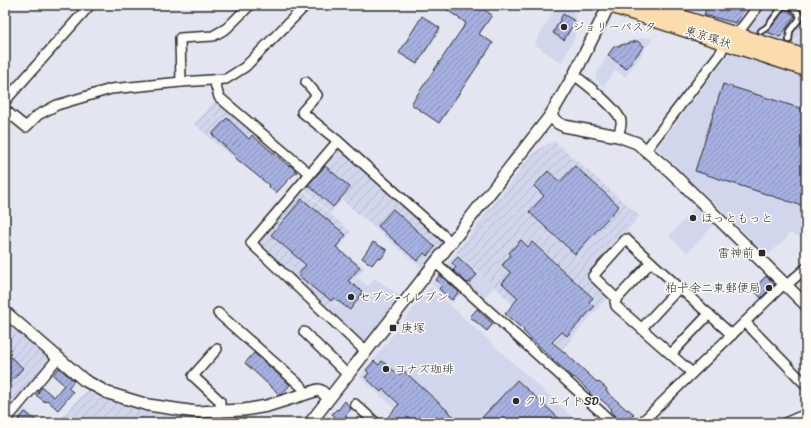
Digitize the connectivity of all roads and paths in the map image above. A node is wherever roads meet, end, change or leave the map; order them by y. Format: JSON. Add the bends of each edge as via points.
{"nodes":[{"id":1,"x":90,"y":5,"type":"edge"},
{"id":2,"x":250,"y":5,"type":"edge"},
{"id":3,"x":306,"y":5,"type":"edge"},
{"id":4,"x":610,"y":5,"type":"edge"},
{"id":5,"x":643,"y":5,"type":"edge"},
{"id":6,"x":759,"y":5,"type":"edge"},
{"id":7,"x":785,"y":5,"type":"edge"},
{"id":8,"x":789,"y":5,"type":"edge"},
{"id":9,"x":761,"y":31,"type":"dead end"},
{"id":10,"x":737,"y":34,"type":"junction"},
{"id":11,"x":788,"y":40,"type":"dead end"},
{"id":12,"x":725,"y":43,"type":"junction"},
{"id":13,"x":806,"y":57,"type":"edge"},
{"id":14,"x":806,"y":69,"type":"edge"},
{"id":15,"x":574,"y":75,"type":"junction"},
{"id":16,"x":214,"y":80,"type":"junction"},
{"id":17,"x":181,"y":82,"type":"junction"},
{"id":18,"x":306,"y":82,"type":"dead end"},
{"id":19,"x":5,"y":101,"type":"edge"},
{"id":20,"x":5,"y":110,"type":"edge"},
{"id":21,"x":550,"y":116,"type":"junction"},
{"id":22,"x":618,"y":136,"type":"junction"},
{"id":23,"x":338,"y":142,"type":"junction"},
{"id":24,"x":646,"y":150,"type":"junction"},
{"id":25,"x":310,"y":174,"type":"junction"},
{"id":26,"x":452,"y":243,"type":"junction"},
{"id":27,"x":651,"y":262,"type":"junction"},
{"id":28,"x":436,"y":263,"type":"junction"},
{"id":29,"x":806,"y":268,"type":"edge"},
{"id":30,"x":784,"y":284,"type":"junction"},
{"id":31,"x":680,"y":287,"type":"junction"},
{"id":32,"x":617,"y":299,"type":"junction"},
{"id":33,"x":806,"y":305,"type":"edge"},
{"id":34,"x":5,"y":312,"type":"edge"},
{"id":35,"x":218,"y":313,"type":"dead end"},
{"id":36,"x":709,"y":314,"type":"junction"},
{"id":37,"x":745,"y":322,"type":"junction"},
{"id":38,"x":642,"y":328,"type":"junction"},
{"id":39,"x":304,"y":332,"type":"dead end"},
{"id":40,"x":732,"y":335,"type":"junction"},
{"id":41,"x":217,"y":349,"type":"dead end"},
{"id":42,"x":365,"y":351,"type":"junction"},
{"id":43,"x":671,"y":354,"type":"junction"},
{"id":44,"x":58,"y":358,"type":"junction"},
{"id":45,"x":692,"y":373,"type":"junction"},
{"id":46,"x":347,"y":374,"type":"junction"},
{"id":47,"x":806,"y":385,"type":"edge"},
{"id":48,"x":305,"y":395,"type":"junction"},
{"id":49,"x":329,"y":398,"type":"junction"},
{"id":50,"x":355,"y":404,"type":"dead end"},
{"id":51,"x":220,"y":412,"type":"junction"},
{"id":52,"x":806,"y":414,"type":"edge"},
{"id":53,"x":5,"y":421,"type":"edge"},
{"id":54,"x":310,"y":423,"type":"edge"},
{"id":55,"x":376,"y":423,"type":"edge"},
{"id":56,"x":613,"y":423,"type":"edge"},
{"id":57,"x":641,"y":423,"type":"edge"},
{"id":58,"x":785,"y":423,"type":"edge"}],
"edges":[{"from":1,"to":19,"type":"street"},
{"from":2,"to":17,"type":"street","via":[[227,28],[213,36],[180,38]]},
{"from":3,"to":16,"type":"street","via":[[245,67],[226,79]]},
{"from":4,"to":12,"type":"highway","name":"東京環状"},
{"from":4,"to":15,"type":"street"},
{"from":5,"to":10,"type":"highway","name":"東京環状"},
{"from":6,"to":10,"type":"street"},
{"from":7,"to":9,"type":"lane"},
{"from":8,"to":11,"type":"lane","via":[[798,12],[800,18],[790,31]]},
{"from":10,"to":13,"type":"highway","name":"東京環状"},
{"from":12,"to":14,"type":"highway","name":"東京環状"},
{"from":12,"to":24,"type":"street"},
{"from":15,"to":21,"type":"street"},
{"from":15,"to":22,"type":"street","via":[[618,115],[621,121]]},
{"from":16,"to":17,"type":"street"},
{"from":16,"to":25,"type":"street","via":[[219,97]]},
{"from":17,"to":20,"type":"street","via":[[111,89],[57,105],[38,115],[26,127]]},
{"from":18,"to":23,"type":"street","via":[[317,95],[302,112]]},
{"from":21,"to":22,"type":"street","via":[[564,126]]},
{"from":21,"to":26,"type":"street"},
{"from":22,"to":24,"type":"street","via":[[637,143]]},
{"from":23,"to":25,"type":"street"},
{"from":23,"to":26,"type":"street"},
{"from":24,"to":30,"type":"street"},
{"from":25,"to":42,"type":"street","via":[[251,243]]},
{"from":26,"to":28,"type":"street"},
{"from":27,"to":31,"type":"street"},
{"from":27,"to":32,"type":"street"},
{"from":27,"to":32,"type":"street","via":[[626,240],[593,276]]},
{"from":28,"to":42,"type":"street"},
{"from":28,"to":56,"type":"street"},
{"from":29,"to":30,"type":"street","via":[[789,283]]},
{"from":30,"to":33,"type":"street"},
{"from":30,"to":37,"type":"street"},
{"from":31,"to":36,"type":"street"},
{"from":31,"to":38,"type":"street"},
{"from":32,"to":38,"type":"street","via":[[616,306]]},
{"from":34,"to":44,"type":"street"},
{"from":35,"to":48,"type":"street","via":[[302,387]]},
{"from":36,"to":40,"type":"street"},
{"from":36,"to":43,"type":"street"},
{"from":37,"to":40,"type":"street"},
{"from":37,"to":47,"type":"street"},
{"from":38,"to":43,"type":"street"},
{"from":39,"to":46,"type":"street"},
{"from":40,"to":45,"type":"street"},
{"from":41,"to":51,"type":"street","via":[[193,376],[220,401]]},
{"from":42,"to":46,"type":"street"},
{"from":43,"to":45,"type":"street"},
{"from":44,"to":51,"type":"street","via":[[97,388],[127,400],[171,409]]},
{"from":44,"to":53,"type":"street"},
{"from":45,"to":57,"type":"street"},
{"from":46,"to":49,"type":"street"},
{"from":48,"to":49,"type":"street","via":[[318,390]]},
{"from":48,"to":51,"type":"street","via":[[267,406]]},
{"from":49,"to":54,"type":"street"},
{"from":50,"to":55,"type":"street"},
{"from":52,"to":58,"type":"street"}]}
